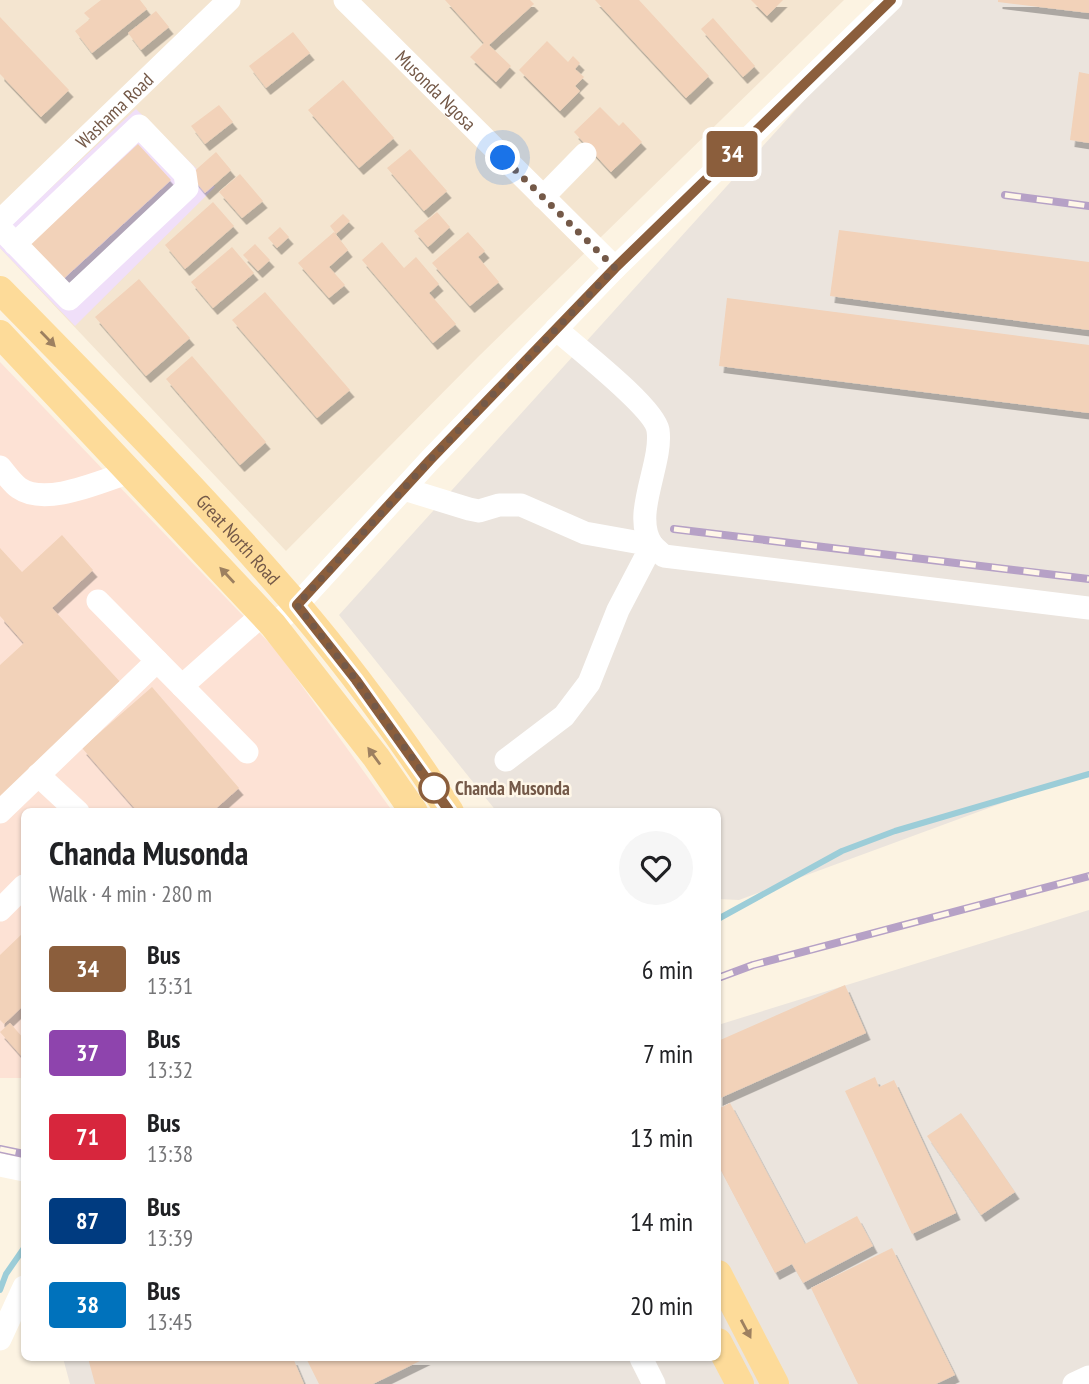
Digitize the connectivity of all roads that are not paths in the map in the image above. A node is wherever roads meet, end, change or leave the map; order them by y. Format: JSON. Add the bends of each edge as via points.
{"nodes":[{"id":1,"x":229,"y":0,"type":"edge"},
{"id":2,"x":345,"y":0,"type":"edge"},
{"id":3,"x":891,"y":0,"type":"edge"},
{"id":4,"x":585,"y":154,"type":"dead end"},
{"id":5,"x":543,"y":197,"type":"junction"},
{"id":6,"x":0,"y":221,"type":"edge"},
{"id":7,"x":7,"y":236,"type":"edge"},
{"id":8,"x":615,"y":268,"type":"junction"},
{"id":9,"x":0,"y":290,"type":"edge"},
{"id":10,"x":556,"y":329,"type":"junction"},
{"id":11,"x":0,"y":334,"type":"edge"},
{"id":12,"x":0,"y":467,"type":"edge"},
{"id":13,"x":130,"y":472,"type":"junction"},
{"id":14,"x":404,"y":489,"type":"junction"},
{"id":15,"x":38,"y":496,"type":"junction"},
{"id":16,"x":0,"y":498,"type":"edge"},
{"id":17,"x":652,"y":545,"type":"junction"},
{"id":18,"x":98,"y":601,"type":"dead end"},
{"id":19,"x":297,"y":605,"type":"junction"},
{"id":20,"x":1089,"y":608,"type":"edge"},
{"id":21,"x":268,"y":620,"type":"junction"},
{"id":22,"x":157,"y":661,"type":"junction"},
{"id":23,"x":182,"y":686,"type":"junction"},
{"id":24,"x":247,"y":752,"type":"dead end"},
{"id":25,"x":506,"y":760,"type":"dead end"},
{"id":26,"x":38,"y":775,"type":"junction"},
{"id":27,"x":74,"y":808,"type":"edge"},
{"id":28,"x":411,"y":808,"type":"edge"},
{"id":29,"x":447,"y":808,"type":"edge"},
{"id":30,"x":0,"y":812,"type":"edge"},
{"id":31,"x":21,"y":889,"type":"edge"},
{"id":32,"x":0,"y":910,"type":"edge"},
{"id":33,"x":0,"y":1165,"type":"edge"},
{"id":34,"x":21,"y":1169,"type":"edge"},
{"id":35,"x":721,"y":1280,"type":"edge"},
{"id":36,"x":21,"y":1294,"type":"edge"},
{"id":37,"x":0,"y":1339,"type":"edge"},
{"id":38,"x":721,"y":1348,"type":"edge"},
{"id":39,"x":642,"y":1361,"type":"edge"},
{"id":40,"x":1089,"y":1377,"type":"edge"},
{"id":41,"x":654,"y":1384,"type":"edge"},
{"id":42,"x":740,"y":1384,"type":"edge"},
{"id":43,"x":775,"y":1384,"type":"edge"},
{"id":44,"x":1074,"y":1384,"type":"edge"}],
"edges":[{"from":1,"to":6,"type":"street","name":"Washama Road"},
{"from":2,"to":5,"type":"street","name":"Musonda Ngosa"},
{"from":3,"to":8,"type":"street"},
{"from":4,"to":5,"type":"street"},
{"from":5,"to":8,"type":"street","name":"Musonda Ngosa"},
{"from":7,"to":7,"type":"street","via":[[69,299],[187,188],[185,174],[139,126]]},
{"from":8,"to":10,"type":"street"},
{"from":9,"to":19,"type":"main road","name":"Great North Road","one_way":true},
{"from":10,"to":14,"type":"street"},
{"from":10,"to":17,"type":"street","via":[[640,403],[658,428],[645,517]]},
{"from":11,"to":13,"type":"main road","name":"Great North Road"},
{"from":12,"to":15,"type":"street","via":[[19,488]]},
{"from":13,"to":15,"type":"street"},
{"from":21,"to":13,"type":"main road","name":"Great North Road","one_way":true},
{"from":14,"to":17,"type":"street","via":[[479,511],[521,505],[585,533]]},
{"from":14,"to":19,"type":"street"},
{"from":15,"to":16,"type":"street"},
{"from":17,"to":20,"type":"street","via":[[664,555]]},
{"from":17,"to":25,"type":"street","via":[[618,610],[589,683],[564,716]]},
{"from":18,"to":22,"type":"street"},
{"from":19,"to":21,"type":"street"},
{"from":19,"to":29,"type":"main road","name":"Great North Road"},
{"from":21,"to":23,"type":"street"},
{"from":28,"to":21,"type":"main road","name":"Great North Road","one_way":true},
{"from":22,"to":23,"type":"street"},
{"from":22,"to":26,"type":"street"},
{"from":23,"to":24,"type":"street"},
{"from":26,"to":27,"type":"street"},
{"from":26,"to":30,"type":"street"},
{"from":31,"to":32,"type":"street"},
{"from":33,"to":34,"type":"street"},
{"from":35,"to":43,"type":"main road","one_way":true},
{"from":36,"to":37,"type":"street"},
{"from":38,"to":42,"type":"main road"},
{"from":39,"to":41,"type":"street"},
{"from":40,"to":44,"type":"street"}]}
